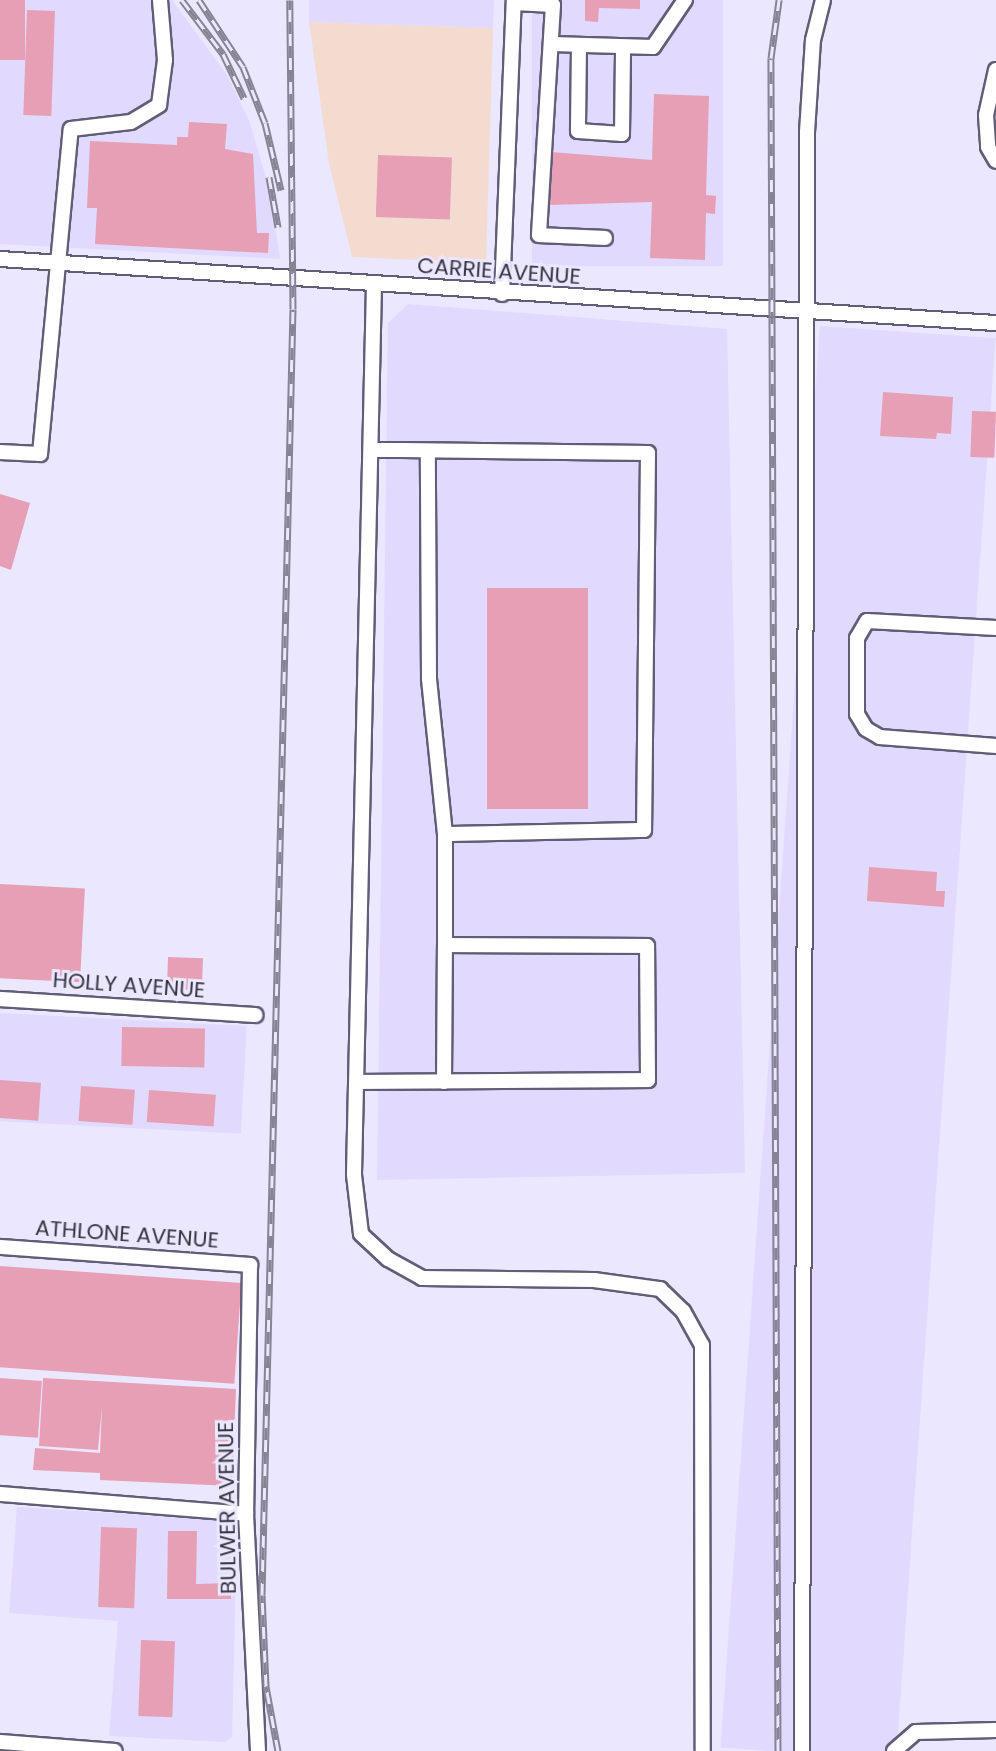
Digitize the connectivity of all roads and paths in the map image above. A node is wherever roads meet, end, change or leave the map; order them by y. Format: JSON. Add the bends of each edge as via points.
{"nodes":[{"id":1,"x":160,"y":0,"type":"edge"},
{"id":2,"x":685,"y":0,"type":"edge"},
{"id":3,"x":823,"y":0,"type":"edge"},
{"id":4,"x":514,"y":1,"type":"edge"},
{"id":5,"x":553,"y":2,"type":"edge"},
{"id":6,"x":552,"y":44,"type":"junction"},
{"id":7,"x":579,"y":45,"type":"junction"},
{"id":8,"x":623,"y":47,"type":"junction"},
{"id":9,"x":996,"y":70,"type":"edge"},
{"id":10,"x":996,"y":161,"type":"edge"},
{"id":11,"x":605,"y":238,"type":"dead end"},
{"id":12,"x":0,"y":259,"type":"edge"},
{"id":13,"x":61,"y":263,"type":"junction"},
{"id":14,"x":374,"y":285,"type":"junction"},
{"id":15,"x":502,"y":294,"type":"junction"},
{"id":16,"x":805,"y":311,"type":"junction"},
{"id":17,"x":996,"y":323,"type":"edge"},
{"id":18,"x":372,"y":450,"type":"junction"},
{"id":19,"x":428,"y":451,"type":"junction"},
{"id":20,"x":0,"y":452,"type":"edge"},
{"id":21,"x":996,"y":628,"type":"edge"},
{"id":22,"x":996,"y":746,"type":"edge"},
{"id":23,"x":445,"y":834,"type":"junction"},
{"id":24,"x":445,"y":945,"type":"junction"},
{"id":25,"x":0,"y":999,"type":"edge"},
{"id":26,"x":255,"y":1015,"type":"dead end"},
{"id":27,"x":359,"y":1082,"type":"junction"},
{"id":28,"x":444,"y":1082,"type":"junction"},
{"id":29,"x":0,"y":1247,"type":"edge"},
{"id":30,"x":250,"y":1265,"type":"joint"},
{"id":31,"x":0,"y":1494,"type":"edge"},
{"id":32,"x":246,"y":1514,"type":"junction"},
{"id":33,"x":996,"y":1730,"type":"edge"},
{"id":34,"x":0,"y":1742,"type":"edge"},
{"id":35,"x":85,"y":1750,"type":"edge"},
{"id":36,"x":115,"y":1751,"type":"edge"},
{"id":37,"x":258,"y":1751,"type":"edge"},
{"id":38,"x":703,"y":1751,"type":"edge"},
{"id":39,"x":802,"y":1751,"type":"edge"},
{"id":40,"x":894,"y":1751,"type":"edge"}],
"edges":[{"from":1,"to":13,"type":"street","via":[[165,60],[159,105],[131,122],[71,129]]},
{"from":2,"to":8,"type":"street","via":[[653,47]]},
{"from":3,"to":16,"type":"street","via":[[813,40],[807,132]]},
{"from":4,"to":5,"type":"street"},
{"from":4,"to":15,"type":"street"},
{"from":5,"to":6,"type":"street"},
{"from":6,"to":7,"type":"street"},
{"from":6,"to":11,"type":"street","via":[[539,235]]},
{"from":7,"to":8,"type":"street"},
{"from":7,"to":8,"type":"street","via":[[578,131],[622,134]]},
{"from":9,"to":10,"type":"street","via":[[986,115],[988,147]]},
{"from":12,"to":13,"type":"street","name":"CARRIE AVENUE"},
{"from":13,"to":14,"type":"street","name":"CARRIE AVENUE"},
{"from":13,"to":20,"type":"street","via":[[40,454]]},
{"from":14,"to":15,"type":"street","name":"CARRIE AVENUE"},
{"from":14,"to":18,"type":"street"},
{"from":15,"to":16,"type":"street","name":"CARRIE AVENUE"},
{"from":16,"to":17,"type":"street","name":"CARRIE AVENUE"},
{"from":16,"to":39,"type":"street"},
{"from":18,"to":19,"type":"street"},
{"from":18,"to":27,"type":"street"},
{"from":19,"to":23,"type":"street","via":[[429,678]]},
{"from":19,"to":23,"type":"street","via":[[648,453],[644,830]]},
{"from":21,"to":22,"type":"street","via":[[867,621],[857,638],[857,714],[866,729],[880,737]]},
{"from":23,"to":24,"type":"street"},
{"from":24,"to":28,"type":"street"},
{"from":24,"to":28,"type":"street","via":[[647,946],[648,1080]]},
{"from":25,"to":26,"type":"street","name":"HOLLY AVENUE"},
{"from":27,"to":28,"type":"street"},
{"from":27,"to":38,"type":"street","via":[[354,1175],[361,1234],[388,1259],[422,1278],[594,1280],[660,1289],[683,1311],[702,1345]]},
{"from":29,"to":30,"type":"street","name":"ATHLONE AVENUE"},
{"from":30,"to":32,"type":"street","name":"BULWER AVENUE"},
{"from":31,"to":32,"type":"street"},
{"from":32,"to":37,"type":"street","name":"BULWER AVENUE"},
{"from":33,"to":40,"type":"street","via":[[916,1732]]},
{"from":34,"to":35,"type":"street"},
{"from":35,"to":36,"type":"street"}]}
